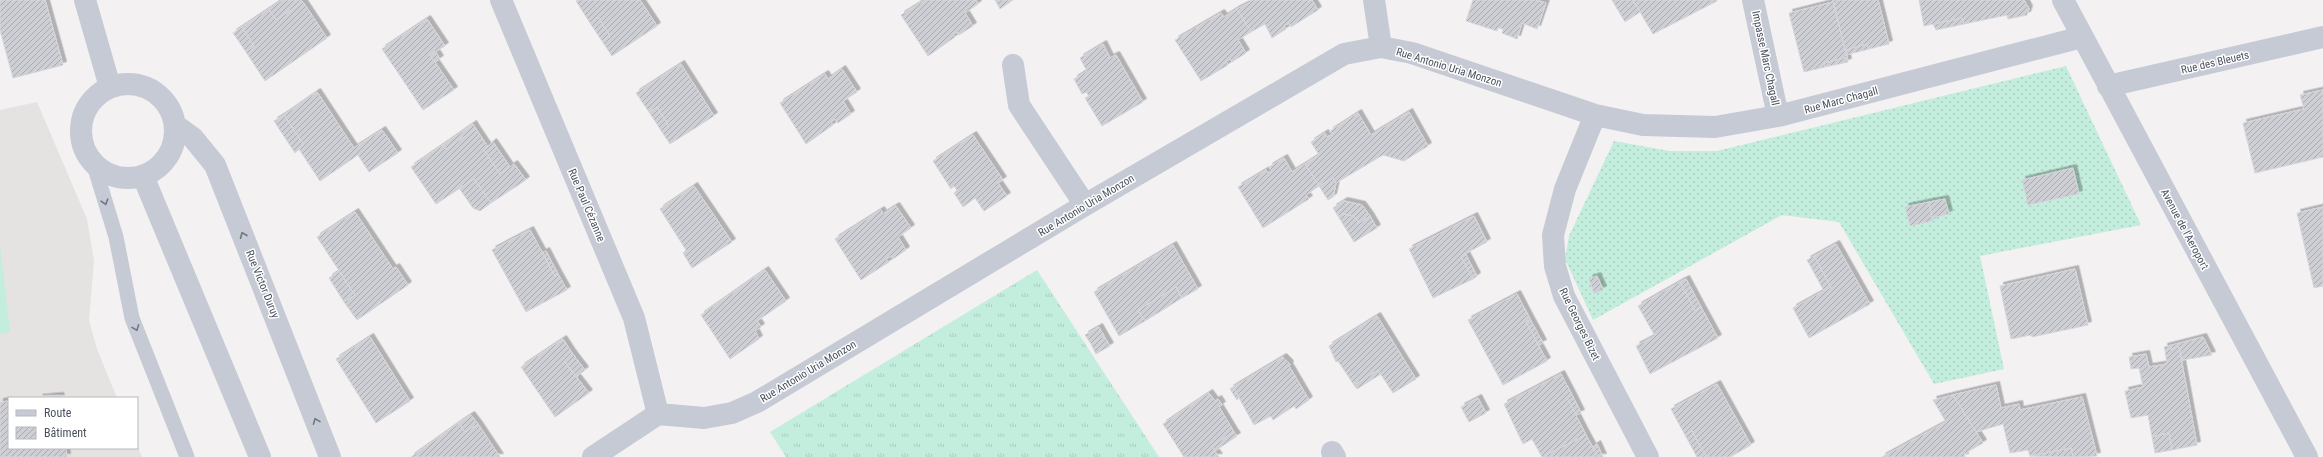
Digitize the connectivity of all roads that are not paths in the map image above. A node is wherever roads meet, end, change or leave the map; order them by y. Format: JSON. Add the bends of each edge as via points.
{"nodes":[{"id":1,"x":85,"y":0,"type":"edge"},
{"id":2,"x":501,"y":0,"type":"edge"},
{"id":3,"x":1374,"y":0,"type":"edge"},
{"id":4,"x":1753,"y":0,"type":"edge"},
{"id":5,"x":2063,"y":0,"type":"edge"},
{"id":6,"x":2082,"y":37,"type":"junction"},
{"id":7,"x":2323,"y":38,"type":"edge"},
{"id":8,"x":1381,"y":47,"type":"junction"},
{"id":9,"x":1013,"y":65,"type":"dead end"},
{"id":10,"x":2108,"y":86,"type":"junction"},
{"id":11,"x":110,"y":87,"type":"junction"},
{"id":12,"x":1596,"y":115,"type":"junction"},
{"id":13,"x":1778,"y":116,"type":"junction"},
{"id":14,"x":175,"y":125,"type":"junction"},
{"id":15,"x":94,"y":165,"type":"junction"},
{"id":16,"x":143,"y":176,"type":"junction"},
{"id":17,"x":1085,"y":206,"type":"junction"},
{"id":18,"x":658,"y":414,"type":"junction"},
{"id":19,"x":187,"y":457,"type":"edge"},
{"id":20,"x":260,"y":457,"type":"edge"},
{"id":21,"x":330,"y":457,"type":"edge"},
{"id":22,"x":594,"y":457,"type":"edge"},
{"id":23,"x":1648,"y":457,"type":"edge"},
{"id":24,"x":2307,"y":457,"type":"edge"}],
"edges":[{"from":1,"to":11,"type":"street"},
{"from":2,"to":18,"type":"street","name":"Rue Paul Cézanne","via":[[634,318]]},
{"from":3,"to":8,"type":"street"},
{"from":4,"to":13,"type":"street","name":"Impasse Marc Chagall"},
{"from":5,"to":6,"type":"street","name":"Avenue de l'Aeroport"},
{"from":6,"to":10,"type":"street","name":"Avenue de l'Aeroport"},
{"from":6,"to":13,"type":"street","name":"Rue Marc Chagall"},
{"from":7,"to":10,"type":"street","name":"Rue des Bleuets"},
{"from":8,"to":12,"type":"street","name":"Rue Antonio Uria Monzon","via":[[1412,53]]},
{"from":8,"to":17,"type":"street","name":"Rue Antonio Uria Monzon","via":[[1344,54]]},
{"from":9,"to":17,"type":"street","via":[[1019,105]]},
{"from":10,"to":24,"type":"street","name":"Avenue de l'Aeroport"},
{"from":11,"to":14,"type":"street","via":[[124,84],[139,85],[152,90],[163,99]]},
{"from":11,"to":15,"type":"street","via":[[97,95],[87,107],[82,122],[81,137],[85,152]]},
{"from":12,"to":13,"type":"street","name":"Rue Marc Chagall","via":[[1643,125],[1682,128],[1715,127]]},
{"from":12,"to":23,"type":"street","name":"Rue Georges Bizet","via":[[1565,190],[1559,212],[1553,235],[1555,266],[1564,296]]},
{"from":14,"to":16,"type":"street","via":[[171,151],[155,171]]},
{"from":21,"to":14,"type":"street","name":"Rue Victor Duruy","one_way":true,"via":[[215,164],[193,138]]},
{"from":15,"to":16,"type":"street","via":[[117,178]]},
{"from":15,"to":19,"type":"lane","one_way":true,"via":[[122,260],[125,292],[132,318]]},
{"from":16,"to":20,"type":"street"},
{"from":17,"to":18,"type":"street","name":"Rue Antonio Uria Monzon","via":[[757,402],[732,413],[704,418]]},
{"from":18,"to":22,"type":"street"}]}
